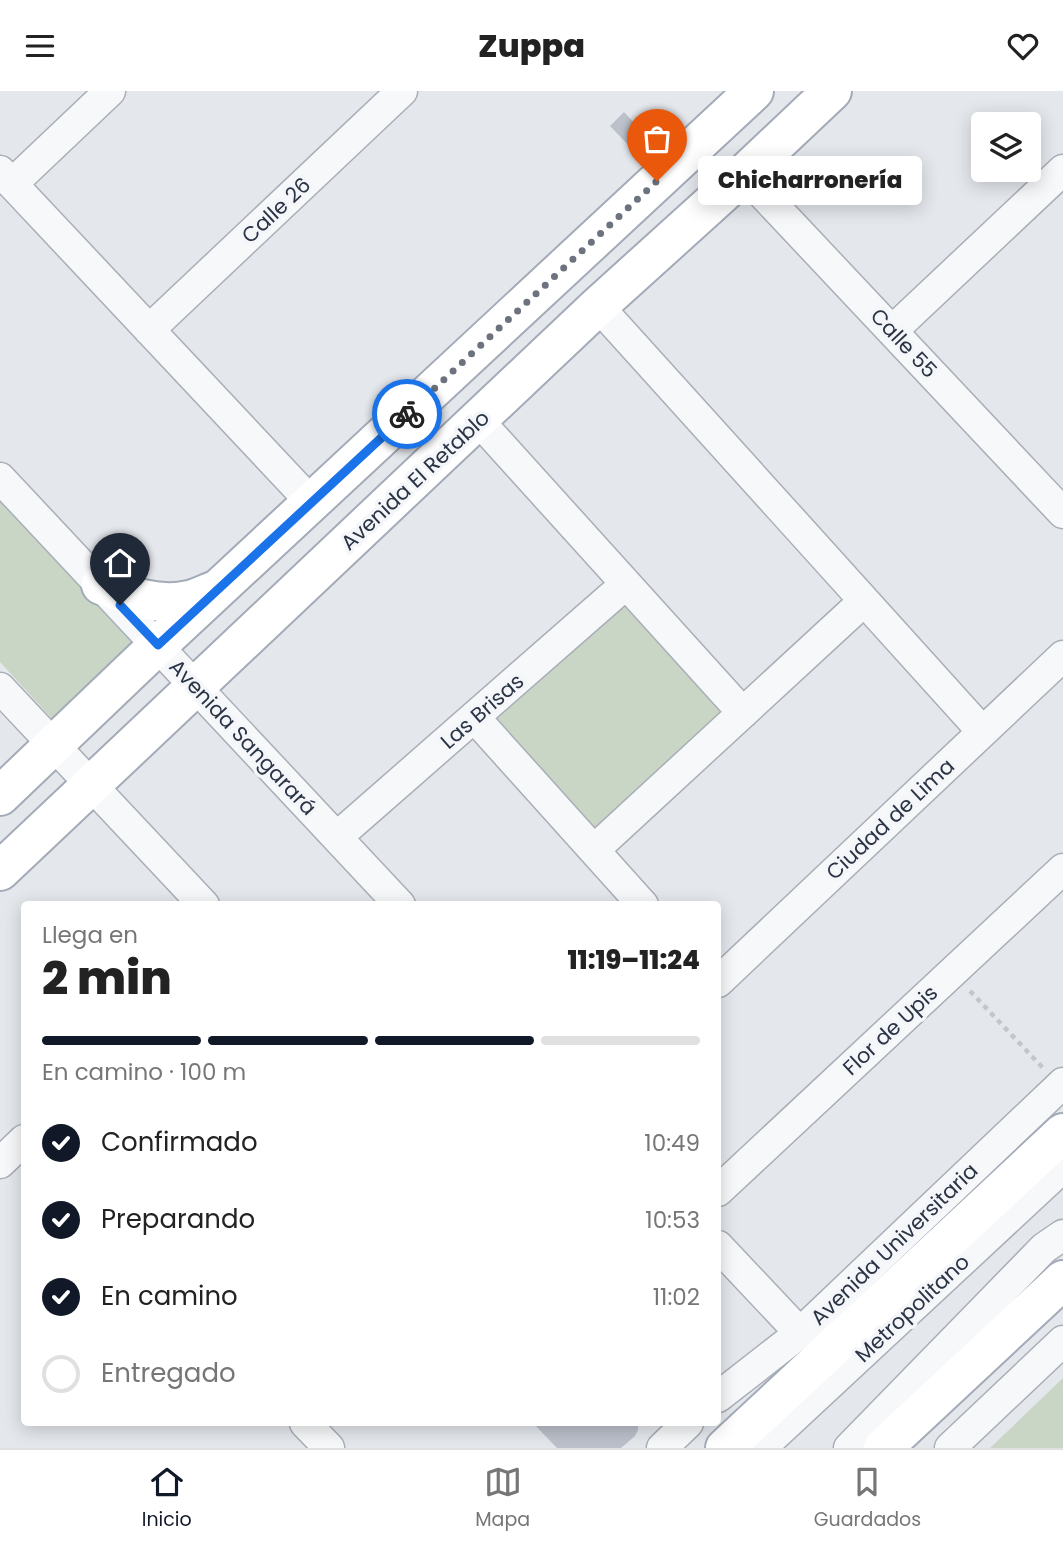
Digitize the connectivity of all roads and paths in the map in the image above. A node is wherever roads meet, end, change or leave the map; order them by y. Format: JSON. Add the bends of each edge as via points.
{"nodes":[{"id":1,"x":110,"y":91,"type":"edge"},
{"id":2,"x":402,"y":91,"type":"edge"},
{"id":3,"x":754,"y":91,"type":"edge"},
{"id":4,"x":832,"y":91,"type":"edge"},
{"id":5,"x":1063,"y":170,"type":"edge"},
{"id":6,"x":744,"y":174,"type":"junction"},
{"id":7,"x":6,"y":177,"type":"edge"},
{"id":8,"x":598,"y":306,"type":"junction"},
{"id":9,"x":149,"y":330,"type":"junction"},
{"id":10,"x":892,"y":331,"type":"junction"},
{"id":11,"x":478,"y":420,"type":"junction"},
{"id":12,"x":0,"y":478,"type":"edge"},
{"id":13,"x":312,"y":503,"type":"junction"},
{"id":14,"x":1063,"y":513,"type":"edge"},
{"id":15,"x":626,"y":584,"type":"junction"},
{"id":16,"x":101,"y":585,"type":"junction"},
{"id":17,"x":221,"y":588,"type":"junction"},
{"id":18,"x":864,"y":601,"type":"junction"},
{"id":19,"x":158,"y":645,"type":"junction"},
{"id":20,"x":1063,"y":656,"type":"edge"},
{"id":21,"x":196,"y":686,"type":"junction"},
{"id":22,"x":0,"y":688,"type":"edge"},
{"id":23,"x":743,"y":713,"type":"junction"},
{"id":24,"x":474,"y":717,"type":"junction"},
{"id":25,"x":982,"y":731,"type":"junction"},
{"id":26,"x":53,"y":744,"type":"junction"},
{"id":27,"x":92,"y":786,"type":"junction"},
{"id":28,"x":0,"y":796,"type":"edge"},
{"id":29,"x":337,"y":837,"type":"junction"},
{"id":30,"x":594,"y":850,"type":"junction"},
{"id":31,"x":1063,"y":869,"type":"edge"},
{"id":32,"x":0,"y":871,"type":"edge"},
{"id":33,"x":200,"y":901,"type":"edge"},
{"id":34,"x":396,"y":901,"type":"edge"},
{"id":35,"x":639,"y":901,"type":"edge"},
{"id":36,"x":953,"y":972,"type":"junction"},
{"id":37,"x":721,"y":979,"type":"edge"},
{"id":38,"x":1061,"y":1084,"type":"edge"},
{"id":39,"x":1063,"y":1133,"type":"edge"},
{"id":40,"x":21,"y":1143,"type":"edge"},
{"id":41,"x":0,"y":1163,"type":"edge"},
{"id":42,"x":1063,"y":1167,"type":"edge"},
{"id":43,"x":721,"y":1188,"type":"edge"},
{"id":44,"x":1063,"y":1235,"type":"edge"},
{"id":45,"x":721,"y":1248,"type":"edge"},
{"id":46,"x":1063,"y":1280,"type":"edge"},
{"id":47,"x":1063,"y":1314,"type":"edge"},
{"id":48,"x":800,"y":1333,"type":"junction"},
{"id":49,"x":1063,"y":1341,"type":"edge"},
{"id":50,"x":970,"y":1367,"type":"junction"},
{"id":51,"x":721,"y":1395,"type":"edge"},
{"id":52,"x":308,"y":1426,"type":"edge"},
{"id":53,"x":683,"y":1426,"type":"edge"},
{"id":54,"x":329,"y":1448,"type":"edge"},
{"id":55,"x":662,"y":1448,"type":"edge"},
{"id":56,"x":725,"y":1448,"type":"edge"},
{"id":57,"x":761,"y":1448,"type":"edge"},
{"id":58,"x":849,"y":1448,"type":"edge"},
{"id":59,"x":884,"y":1448,"type":"edge"},
{"id":60,"x":950,"y":1448,"type":"edge"}],
"edges":[{"from":1,"to":7,"type":"street"},
{"from":2,"to":9,"type":"street","name":"Calle 26"},
{"from":3,"to":13,"type":"main road"},
{"from":4,"to":6,"type":"main road","name":"Avenida El Retablo"},
{"from":5,"to":10,"type":"street"},
{"from":6,"to":8,"type":"main road","name":"Avenida El Retablo"},
{"from":6,"to":10,"type":"street","name":"Calle 55"},
{"from":7,"to":9,"type":"street"},
{"from":8,"to":11,"type":"main road","name":"Avenida El Retablo"},
{"from":8,"to":18,"type":"street"},
{"from":9,"to":13,"type":"street"},
{"from":10,"to":14,"type":"street","name":"Calle 55"},
{"from":11,"to":15,"type":"street"},
{"from":11,"to":21,"type":"main road","name":"Avenida El Retablo"},
{"from":12,"to":16,"type":"street","name":"Avenida Sangarará"},
{"from":13,"to":17,"type":"main road"},
{"from":15,"to":23,"type":"street"},
{"from":15,"to":24,"type":"street","name":"Las Brisas"},
{"from":16,"to":17,"type":"main road","via":[[146,600],[169,602],[190,600]]},
{"from":16,"to":19,"type":"street","name":"Avenida Sangarará"},
{"from":17,"to":19,"type":"main road"},
{"from":18,"to":23,"type":"street"},
{"from":18,"to":25,"type":"street"},
{"from":19,"to":21,"type":"street","name":"Avenida Sangarará"},
{"from":19,"to":26,"type":"main road"},
{"from":20,"to":25,"type":"street","name":"Ciudad de Lima"},
{"from":21,"to":27,"type":"main road","name":"Avenida El Retablo"},
{"from":21,"to":29,"type":"street","name":"Avenida Sangarará"},
{"from":22,"to":26,"type":"street"},
{"from":23,"to":30,"type":"street"},
{"from":24,"to":29,"type":"street","name":"Las Brisas"},
{"from":24,"to":30,"type":"street"},
{"from":25,"to":37,"type":"street","name":"Ciudad de Lima"},
{"from":26,"to":27,"type":"street"},
{"from":26,"to":28,"type":"main road"},
{"from":27,"to":32,"type":"main road","name":"Avenida El Retablo"},
{"from":27,"to":33,"type":"street"},
{"from":29,"to":34,"type":"street","name":"Avenida Sangarará"},
{"from":30,"to":35,"type":"street"},
{"from":31,"to":36,"type":"street","name":"Flor de Upis"},
{"from":36,"to":38,"type":"path"},
{"from":36,"to":43,"type":"street","name":"Flor de Upis"},
{"from":38,"to":48,"type":"street","name":"Avenida Universitaria"},
{"from":39,"to":56,"type":"main road","name":"Avenida Universitaria"},
{"from":40,"to":41,"type":"street"},
{"from":42,"to":57,"type":"street","name":"Metropolitano"},
{"from":44,"to":58,"type":"street","via":[[1044,1248]]},
{"from":45,"to":48,"type":"street"},
{"from":46,"to":50,"type":"main road"},
{"from":47,"to":50,"type":"main road","via":[[1016,1347]]},
{"from":48,"to":51,"type":"street","name":"Avenida Universitaria"},
{"from":49,"to":60,"type":"street"},
{"from":50,"to":59,"type":"main road"},
{"from":52,"to":54,"type":"street"},
{"from":53,"to":55,"type":"street"}]}
